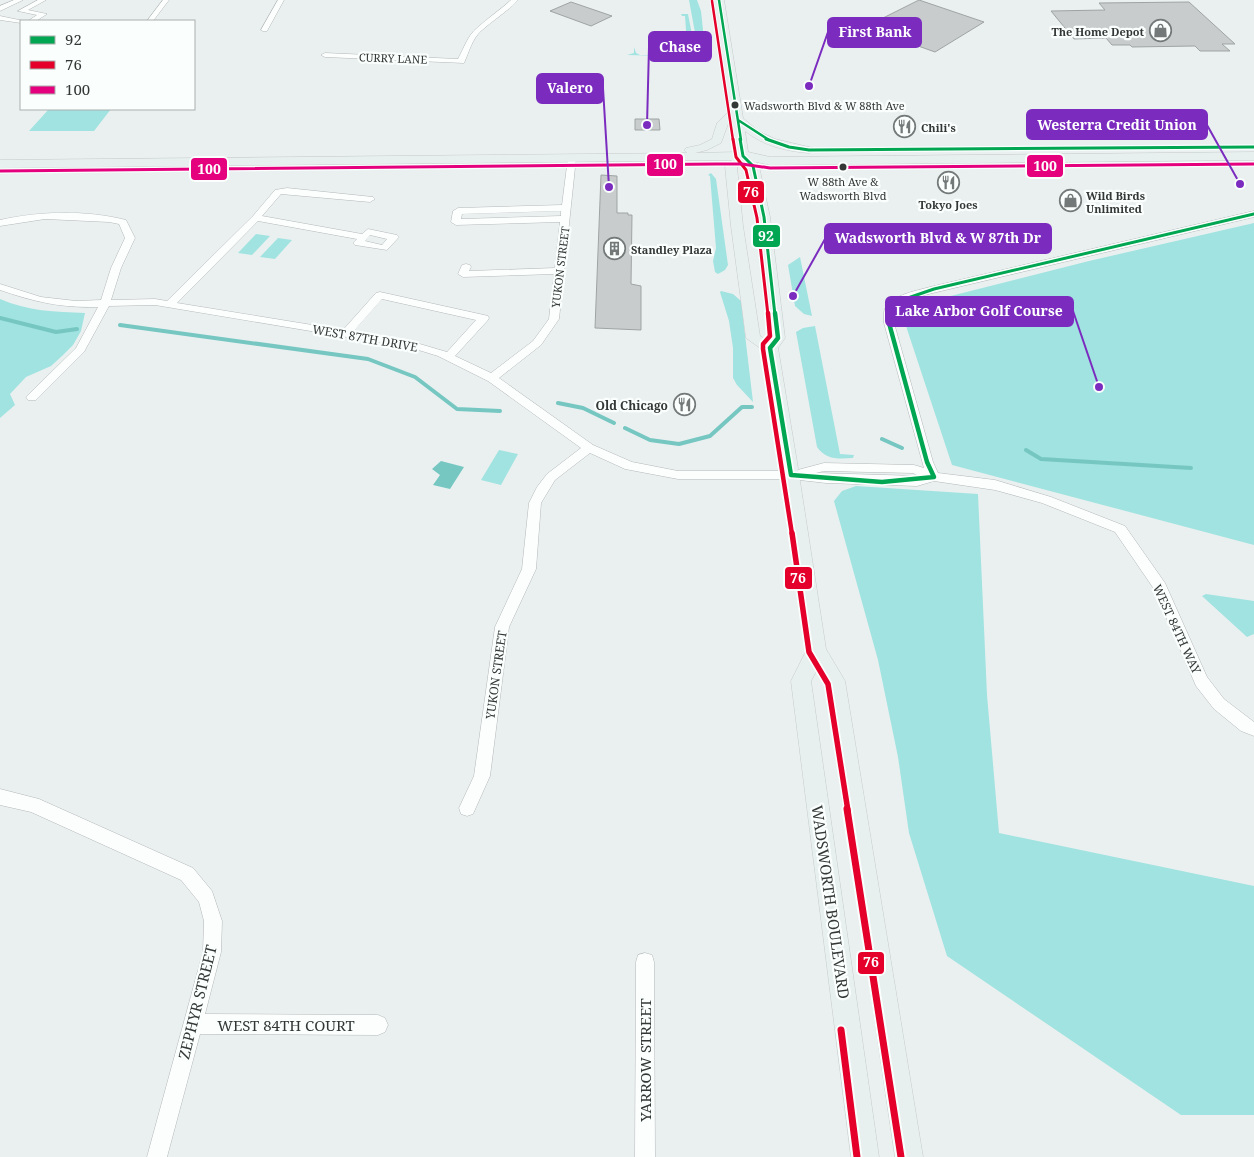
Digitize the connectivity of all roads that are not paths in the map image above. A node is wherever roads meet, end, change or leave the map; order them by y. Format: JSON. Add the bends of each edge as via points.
{"nodes":[{"id":1,"x":20,"y":0,"type":"edge"},
{"id":2,"x":43,"y":0,"type":"edge"},
{"id":3,"x":166,"y":0,"type":"edge"},
{"id":4,"x":281,"y":0,"type":"edge"},
{"id":5,"x":515,"y":0,"type":"edge"},
{"id":6,"x":704,"y":0,"type":"edge"},
{"id":7,"x":732,"y":0,"type":"edge"},
{"id":8,"x":721,"y":6,"type":"edge"},
{"id":9,"x":0,"y":9,"type":"edge"},
{"id":10,"x":0,"y":18,"type":"edge"},
{"id":11,"x":34,"y":20,"type":"edge"},
{"id":12,"x":151,"y":20,"type":"edge"},
{"id":13,"x":20,"y":21,"type":"edge"},
{"id":14,"x":266,"y":30,"type":"dead end"},
{"id":15,"x":325,"y":55,"type":"dead end"},
{"id":16,"x":737,"y":115,"type":"junction"},
{"id":17,"x":1254,"y":146,"type":"edge"},
{"id":18,"x":809,"y":150,"type":"junction"},
{"id":19,"x":743,"y":156,"type":"junction"},
{"id":20,"x":1254,"y":156,"type":"edge"},
{"id":21,"x":658,"y":157,"type":"junction"},
{"id":22,"x":672,"y":157,"type":"junction"},
{"id":23,"x":572,"y":158,"type":"junction"},
{"id":24,"x":822,"y":160,"type":"junction"},
{"id":25,"x":0,"y":164,"type":"edge"},
{"id":26,"x":734,"y":198,"type":"junction"},
{"id":27,"x":370,"y":199,"type":"dead end"},
{"id":28,"x":566,"y":214,"type":"junction"},
{"id":29,"x":1254,"y":214,"type":"edge"},
{"id":30,"x":764,"y":217,"type":"junction"},
{"id":31,"x":256,"y":218,"type":"junction"},
{"id":32,"x":0,"y":223,"type":"edge"},
{"id":33,"x":364,"y":236,"type":"dead end"},
{"id":34,"x":466,"y":267,"type":"dead end"},
{"id":35,"x":560,"y":271,"type":"junction"},
{"id":36,"x":0,"y":287,"type":"edge"},
{"id":37,"x":105,"y":303,"type":"junction"},
{"id":38,"x":170,"y":304,"type":"junction"},
{"id":39,"x":346,"y":334,"type":"junction"},
{"id":40,"x":770,"y":348,"type":"junction"},
{"id":41,"x":448,"y":357,"type":"junction"},
{"id":42,"x":492,"y":378,"type":"junction"},
{"id":43,"x":32,"y":397,"type":"dead end"},
{"id":44,"x":589,"y":448,"type":"junction"},
{"id":45,"x":791,"y":475,"type":"junction"},
{"id":46,"x":934,"y":477,"type":"junction"},
{"id":47,"x":816,"y":651,"type":"junction"},
{"id":48,"x":1254,"y":729,"type":"edge"},
{"id":49,"x":0,"y":797,"type":"edge"},
{"id":50,"x":467,"y":808,"type":"dead end"},
{"id":51,"x":644,"y":962,"type":"dead end"},
{"id":52,"x":193,"y":1024,"type":"junction"},
{"id":53,"x":378,"y":1025,"type":"dead end"},
{"id":54,"x":157,"y":1157,"type":"edge"},
{"id":55,"x":644,"y":1157,"type":"edge"},
{"id":56,"x":865,"y":1157,"type":"edge"},
{"id":57,"x":909,"y":1157,"type":"edge"}],
"edges":[{"from":1,"to":9,"type":"street"},
{"from":2,"to":11,"type":"street","via":[[21,11],[44,14]]},
{"from":3,"to":12,"type":"street"},
{"from":4,"to":14,"type":"street"},
{"from":5,"to":15,"type":"street","name":"CURRY LANE","via":[[479,29],[461,60]]},
{"from":6,"to":8,"type":"main road"},
{"from":7,"to":8,"type":"main road"},
{"from":8,"to":16,"type":"main road"},
{"from":10,"to":13,"type":"street"},
{"from":16,"to":18,"type":"main road","via":[[750,131],[775,145]]},
{"from":16,"to":19,"type":"main road"},
{"from":16,"to":22,"type":"main road","via":[[723,123],[717,141]]},
{"from":17,"to":18,"type":"main road"},
{"from":18,"to":19,"type":"main road","via":[[769,151]]},
{"from":19,"to":22,"type":"main road"},
{"from":19,"to":24,"type":"main road","via":[[770,161]]},
{"from":19,"to":26,"type":"main road","via":[[731,166]]},
{"from":19,"to":30,"type":"main road","via":[[753,166]]},
{"from":20,"to":24,"type":"main road"},
{"from":21,"to":22,"type":"main road"},
{"from":21,"to":23,"type":"main road"},
{"from":21,"to":26,"type":"main road","via":[[715,169],[721,177],[723,194]]},
{"from":23,"to":25,"type":"main road"},
{"from":23,"to":28,"type":"street","name":"YUKON STREET"},
{"from":24,"to":30,"type":"main road","via":[[777,166],[768,174],[773,208]]},
{"from":26,"to":40,"type":"main road","via":[[752,338]]},
{"from":27,"to":31,"type":"street","via":[[283,191],[275,194]]},
{"from":28,"to":28,"type":"street","via":[[456,222],[458,211]]},
{"from":28,"to":35,"type":"street","name":"YUKON STREET"},
{"from":29,"to":46,"type":"street","via":[[934,289],[906,297],[895,304],[890,309],[889,323],[927,462]]},
{"from":30,"to":40,"type":"main road","via":[[778,338]]},
{"from":31,"to":33,"type":"street"},
{"from":31,"to":38,"type":"street"},
{"from":32,"to":37,"type":"street","via":[[16,218],[95,216],[123,222],[130,238]]},
{"from":34,"to":35,"type":"street","via":[[463,274]]},
{"from":35,"to":42,"type":"street","name":"YUKON STREET","via":[[554,319],[537,343]]},
{"from":36,"to":37,"type":"street","name":"WEST 87TH DRIVE","via":[[40,300]]},
{"from":37,"to":38,"type":"street","name":"WEST 87TH DRIVE"},
{"from":37,"to":43,"type":"street","via":[[80,350]]},
{"from":38,"to":39,"type":"street","name":"WEST 87TH DRIVE"},
{"from":39,"to":41,"type":"street","name":"WEST 87TH DRIVE","via":[[413,345]]},
{"from":39,"to":41,"type":"street","via":[[380,295],[484,318]]},
{"from":40,"to":45,"type":"main road"},
{"from":41,"to":42,"type":"street","name":"WEST 87TH DRIVE"},
{"from":42,"to":44,"type":"street","name":"WEST 87TH DRIVE"},
{"from":44,"to":45,"type":"street","name":"WEST 87TH DRIVE","via":[[629,466],[678,475]]},
{"from":44,"to":50,"type":"street","name":"YUKON STREET","via":[[552,477],[535,503],[529,569],[502,627],[482,776]]},
{"from":45,"to":46,"type":"street","name":"WEST 84TH WAY","via":[[917,481]]},
{"from":45,"to":47,"type":"main road"},
{"from":46,"to":48,"type":"street","name":"WEST 84TH WAY","via":[[994,485],[1046,500],[1120,529],[1160,587],[1201,681],[1219,704]]},
{"from":47,"to":56,"type":"main road","name":"WADSWORTH BOULEVARD","via":[[801,681]]},
{"from":47,"to":57,"type":"main road","via":[[835,681]]},
{"from":49,"to":52,"type":"street","name":"ZEPHYR STREET","via":[[33,805],[187,874],[206,898],[213,921],[212,952]]},
{"from":51,"to":55,"type":"street","name":"YARROW STREET"},
{"from":52,"to":53,"type":"street","name":"WEST 84TH COURT"},
{"from":52,"to":54,"type":"street","name":"ZEPHYR STREET"}]}
